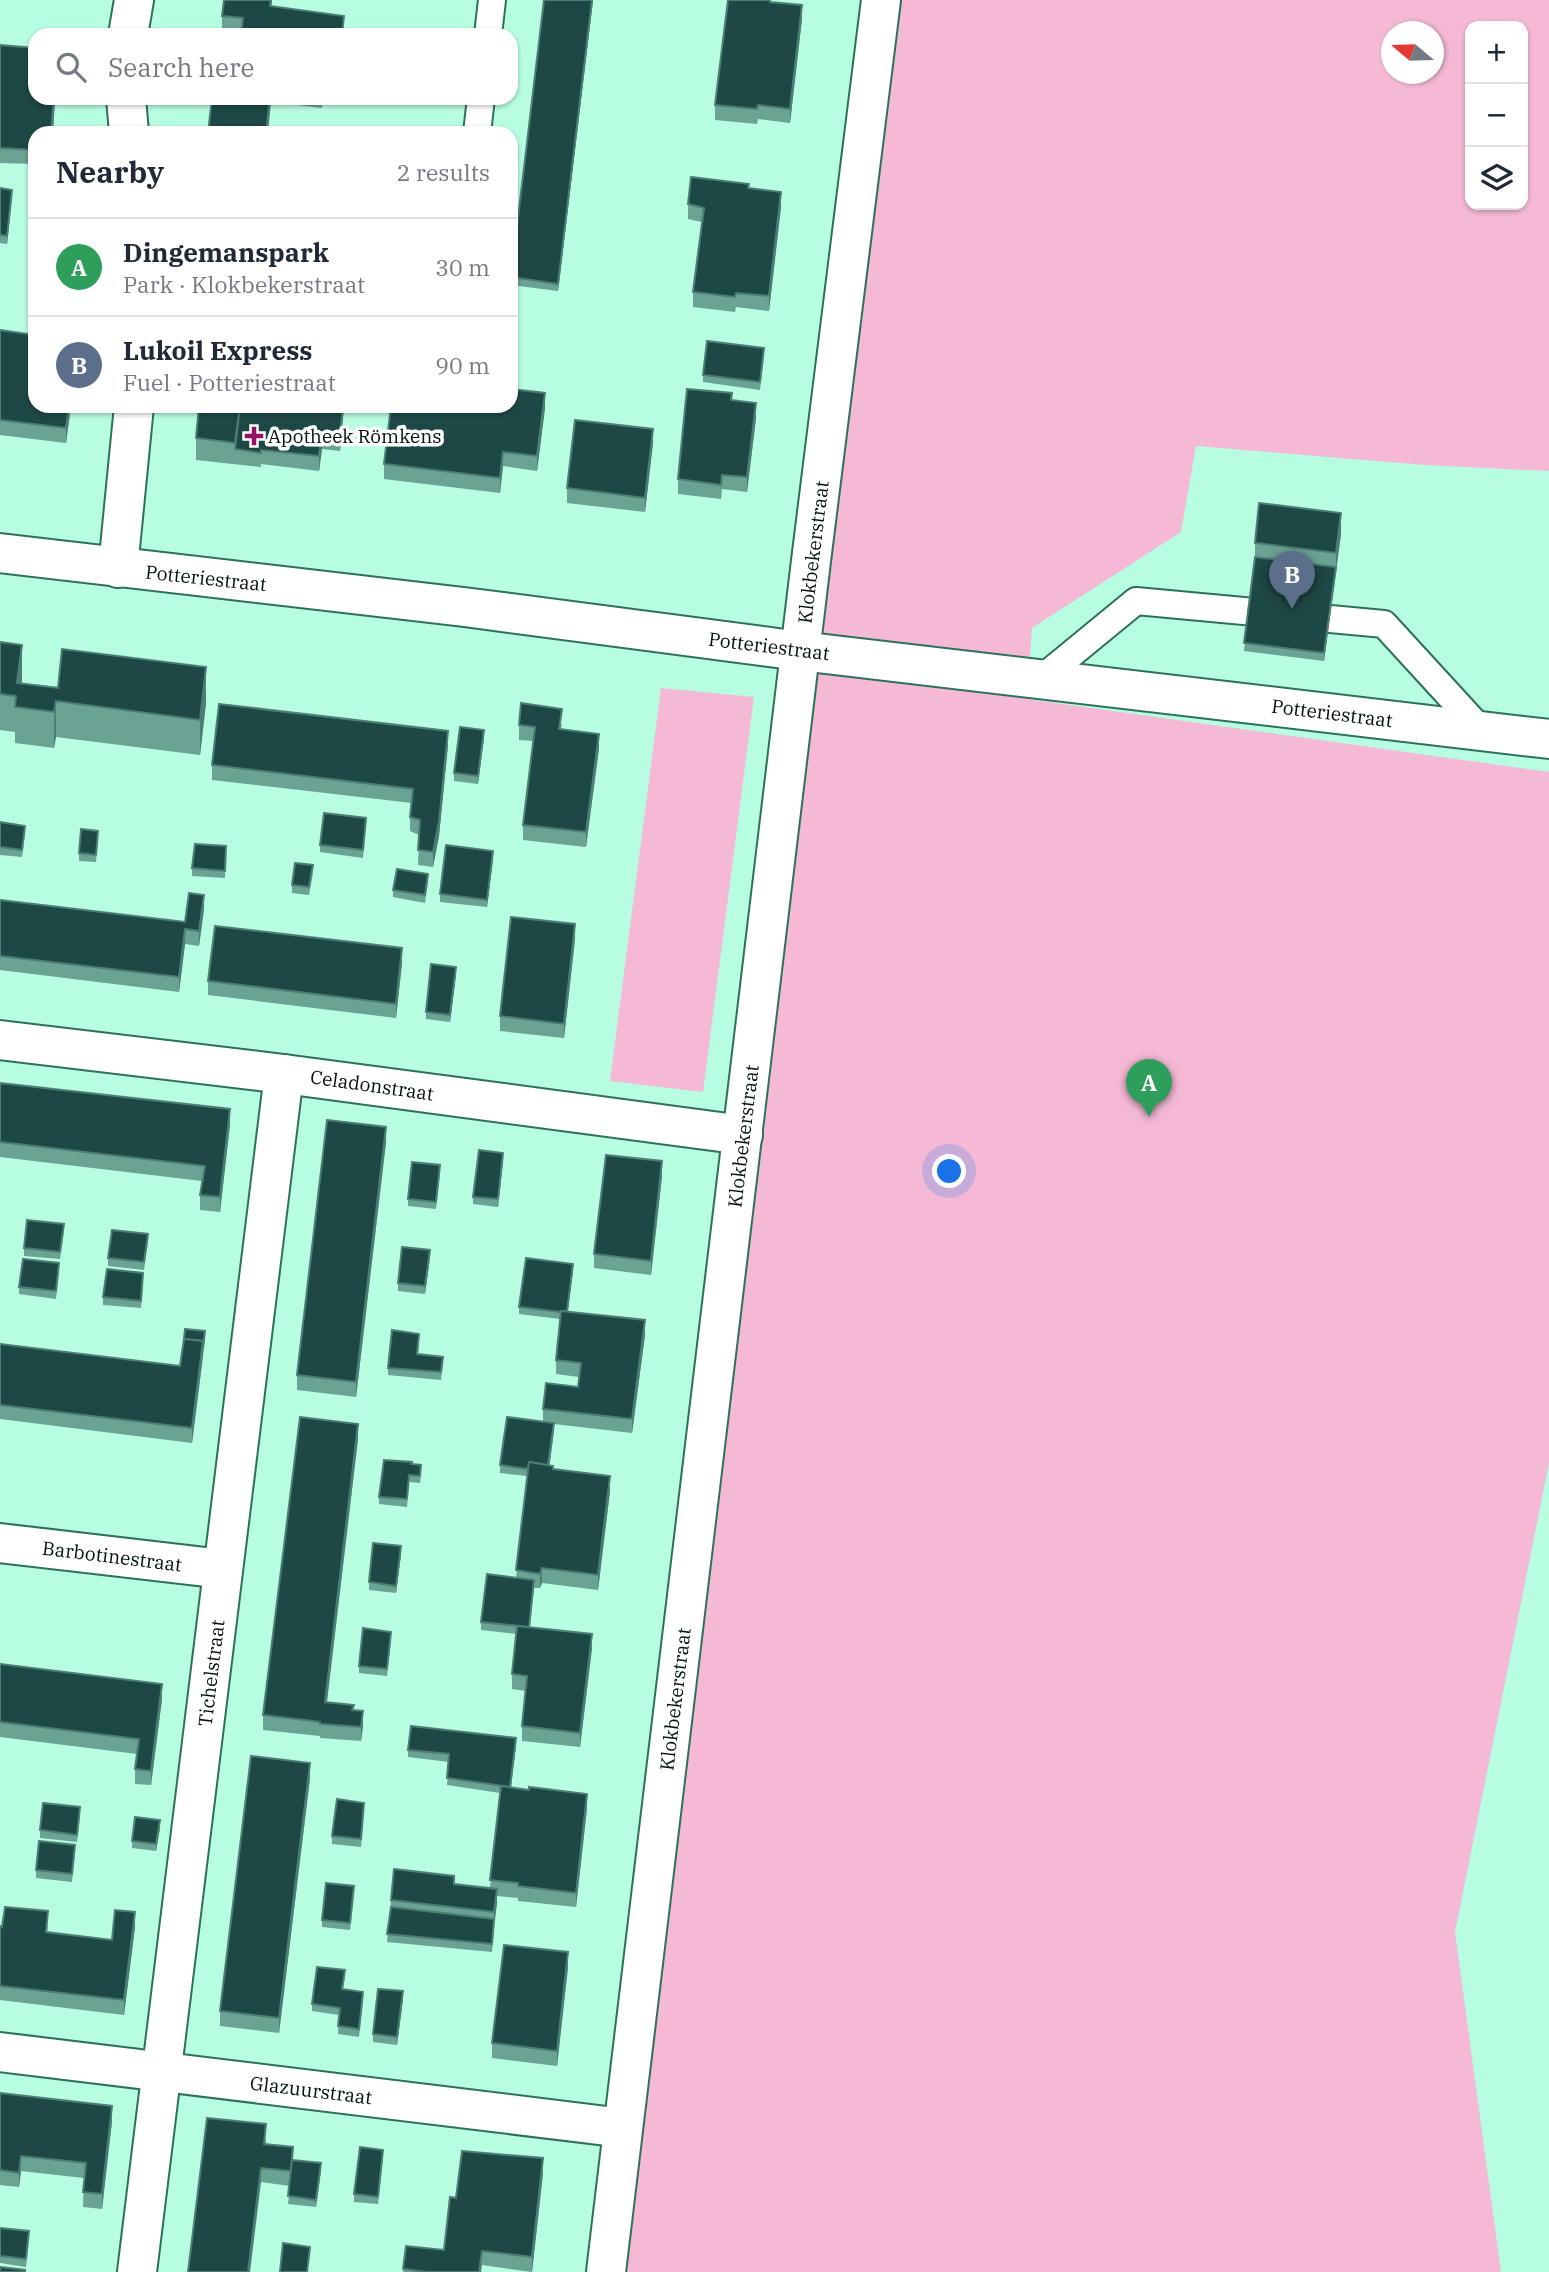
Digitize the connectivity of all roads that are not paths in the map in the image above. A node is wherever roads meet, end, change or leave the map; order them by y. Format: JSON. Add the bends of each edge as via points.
{"nodes":[{"id":1,"x":134,"y":0,"type":"edge"},
{"id":2,"x":492,"y":0,"type":"edge"},
{"id":3,"x":881,"y":0,"type":"edge"},
{"id":4,"x":129,"y":28,"type":"edge"},
{"id":5,"x":489,"y":28,"type":"edge"},
{"id":6,"x":127,"y":105,"type":"edge"},
{"id":7,"x":480,"y":105,"type":"edge"},
{"id":8,"x":128,"y":126,"type":"edge"},
{"id":9,"x":478,"y":126,"type":"edge"},
{"id":10,"x":133,"y":413,"type":"edge"},
{"id":11,"x":0,"y":553,"type":"edge"},
{"id":12,"x":118,"y":568,"type":"junction"},
{"id":13,"x":800,"y":651,"type":"junction"},
{"id":14,"x":1041,"y":679,"type":"junction"},
{"id":15,"x":1483,"y":732,"type":"junction"},
{"id":16,"x":1544,"y":738,"type":"edge"},
{"id":17,"x":0,"y":1040,"type":"edge"},
{"id":18,"x":285,"y":1074,"type":"junction"},
{"id":19,"x":743,"y":1135,"type":"junction"},
{"id":20,"x":0,"y":1543,"type":"edge"},
{"id":21,"x":223,"y":1569,"type":"junction"},
{"id":22,"x":0,"y":2052,"type":"edge"},
{"id":23,"x":162,"y":2072,"type":"junction"},
{"id":24,"x":623,"y":2128,"type":"junction"},
{"id":25,"x":137,"y":2272,"type":"edge"},
{"id":26,"x":606,"y":2272,"type":"edge"}],
"edges":[{"from":1,"to":4,"type":"street"},
{"from":2,"to":5,"type":"lane"},
{"from":3,"to":13,"type":"street","name":"Klokbekerstraat"},
{"from":6,"to":8,"type":"street"},
{"from":7,"to":9,"type":"lane"},
{"from":10,"to":12,"type":"street"},
{"from":11,"to":12,"type":"street","name":"Potteriestraat"},
{"from":12,"to":13,"type":"street","name":"Potteriestraat"},
{"from":13,"to":14,"type":"street","name":"Potteriestraat"},
{"from":13,"to":19,"type":"street","name":"Klokbekerstraat"},
{"from":14,"to":15,"type":"street","name":"Potteriestraat"},
{"from":14,"to":15,"type":"lane","via":[[1136,601],[1384,624]]},
{"from":15,"to":16,"type":"street","name":"Potteriestraat"},
{"from":17,"to":18,"type":"street","name":"Celadonstraat"},
{"from":18,"to":19,"type":"street","name":"Celadonstraat"},
{"from":18,"to":21,"type":"street","name":"Tichelstraat"},
{"from":19,"to":24,"type":"street","name":"Klokbekerstraat"},
{"from":20,"to":21,"type":"street","name":"Barbotinestraat"},
{"from":21,"to":23,"type":"street","name":"Tichelstraat"},
{"from":22,"to":23,"type":"street","name":"Glazuurstraat"},
{"from":23,"to":24,"type":"street","name":"Glazuurstraat"},
{"from":23,"to":25,"type":"street","name":"Tichelstraat"},
{"from":24,"to":26,"type":"street","name":"Klokbekerstraat"}]}
